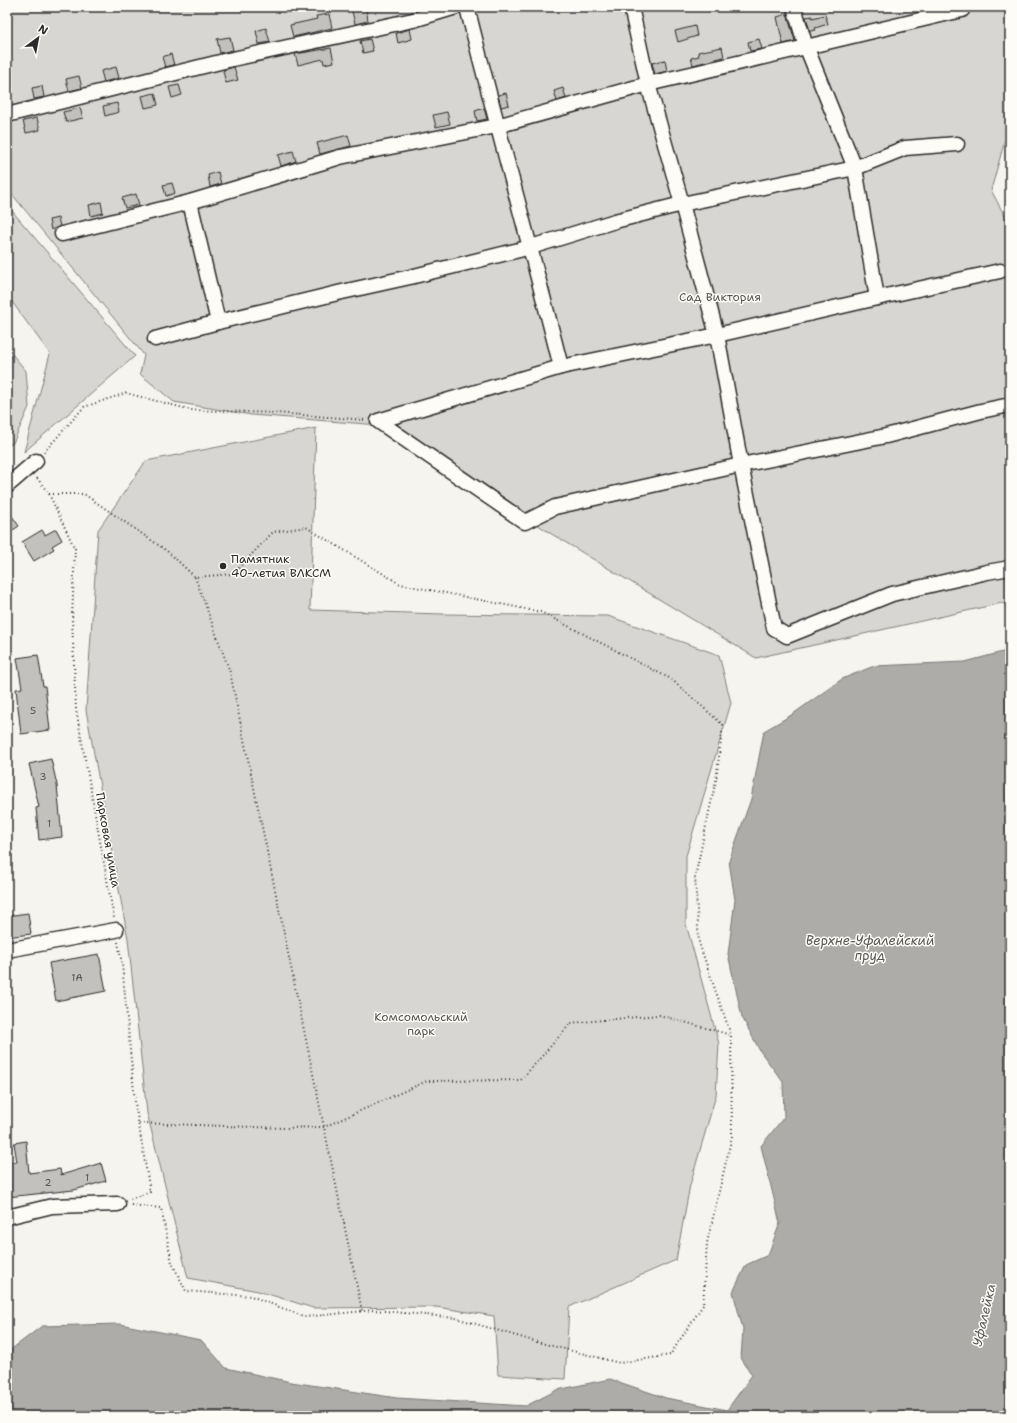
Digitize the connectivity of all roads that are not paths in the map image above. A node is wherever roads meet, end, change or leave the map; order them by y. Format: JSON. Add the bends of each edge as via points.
{"nodes":[{"id":1,"x":456,"y":7,"type":"edge"},
{"id":2,"x":467,"y":7,"type":"edge"},
{"id":3,"x":631,"y":7,"type":"edge"},
{"id":4,"x":794,"y":7,"type":"edge"},
{"id":5,"x":962,"y":10,"type":"dead end"},
{"id":6,"x":806,"y":47,"type":"junction"},
{"id":7,"x":648,"y":84,"type":"junction"},
{"id":8,"x":7,"y":115,"type":"edge"},
{"id":9,"x":497,"y":126,"type":"junction"},
{"id":10,"x":957,"y":144,"type":"dead end"},
{"id":11,"x":855,"y":168,"type":"junction"},
{"id":12,"x":190,"y":202,"type":"junction"},
{"id":13,"x":682,"y":204,"type":"junction"},
{"id":14,"x":62,"y":234,"type":"dead end"},
{"id":15,"x":531,"y":247,"type":"junction"},
{"id":16,"x":1000,"y":271,"type":"dead end"},
{"id":17,"x":877,"y":298,"type":"junction"},
{"id":18,"x":218,"y":322,"type":"junction"},
{"id":19,"x":717,"y":335,"type":"junction"},
{"id":20,"x":155,"y":339,"type":"dead end"},
{"id":21,"x":561,"y":367,"type":"junction"},
{"id":22,"x":1010,"y":405,"type":"edge"},
{"id":23,"x":32,"y":464,"type":"road end"},
{"id":24,"x":741,"y":465,"type":"junction"},
{"id":25,"x":7,"y":486,"type":"edge"},
{"id":26,"x":1010,"y":568,"type":"edge"},
{"id":27,"x":116,"y":930,"type":"road end"},
{"id":28,"x":7,"y":950,"type":"edge"},
{"id":29,"x":118,"y":1204,"type":"road end"},
{"id":30,"x":7,"y":1217,"type":"edge"}],
"edges":[{"from":1,"to":8,"type":"street","via":[[412,20],[228,60]]},
{"from":2,"to":9,"type":"street"},
{"from":3,"to":7,"type":"street"},
{"from":4,"to":6,"type":"street"},
{"from":5,"to":6,"type":"street"},
{"from":6,"to":7,"type":"street"},
{"from":6,"to":11,"type":"street"},
{"from":7,"to":9,"type":"street"},
{"from":7,"to":13,"type":"street"},
{"from":9,"to":12,"type":"street","via":[[340,157]]},
{"from":9,"to":15,"type":"street"},
{"from":10,"to":11,"type":"street","via":[[905,148]]},
{"from":11,"to":13,"type":"street"},
{"from":11,"to":17,"type":"street"},
{"from":12,"to":14,"type":"street"},
{"from":12,"to":18,"type":"street"},
{"from":13,"to":15,"type":"street"},
{"from":13,"to":19,"type":"street"},
{"from":15,"to":18,"type":"street"},
{"from":15,"to":21,"type":"street"},
{"from":16,"to":17,"type":"street"},
{"from":17,"to":19,"type":"street"},
{"from":18,"to":20,"type":"street"},
{"from":19,"to":21,"type":"street"},
{"from":19,"to":24,"type":"street"},
{"from":21,"to":24,"type":"street","via":[[378,421],[525,522],[555,507]]},
{"from":22,"to":24,"type":"street","via":[[886,436]]},
{"from":23,"to":25,"type":"street"},
{"from":24,"to":26,"type":"street","via":[[774,628],[787,636],[892,594]]},
{"from":27,"to":28,"type":"street"},
{"from":29,"to":30,"type":"street","via":[[52,1206]]}]}
